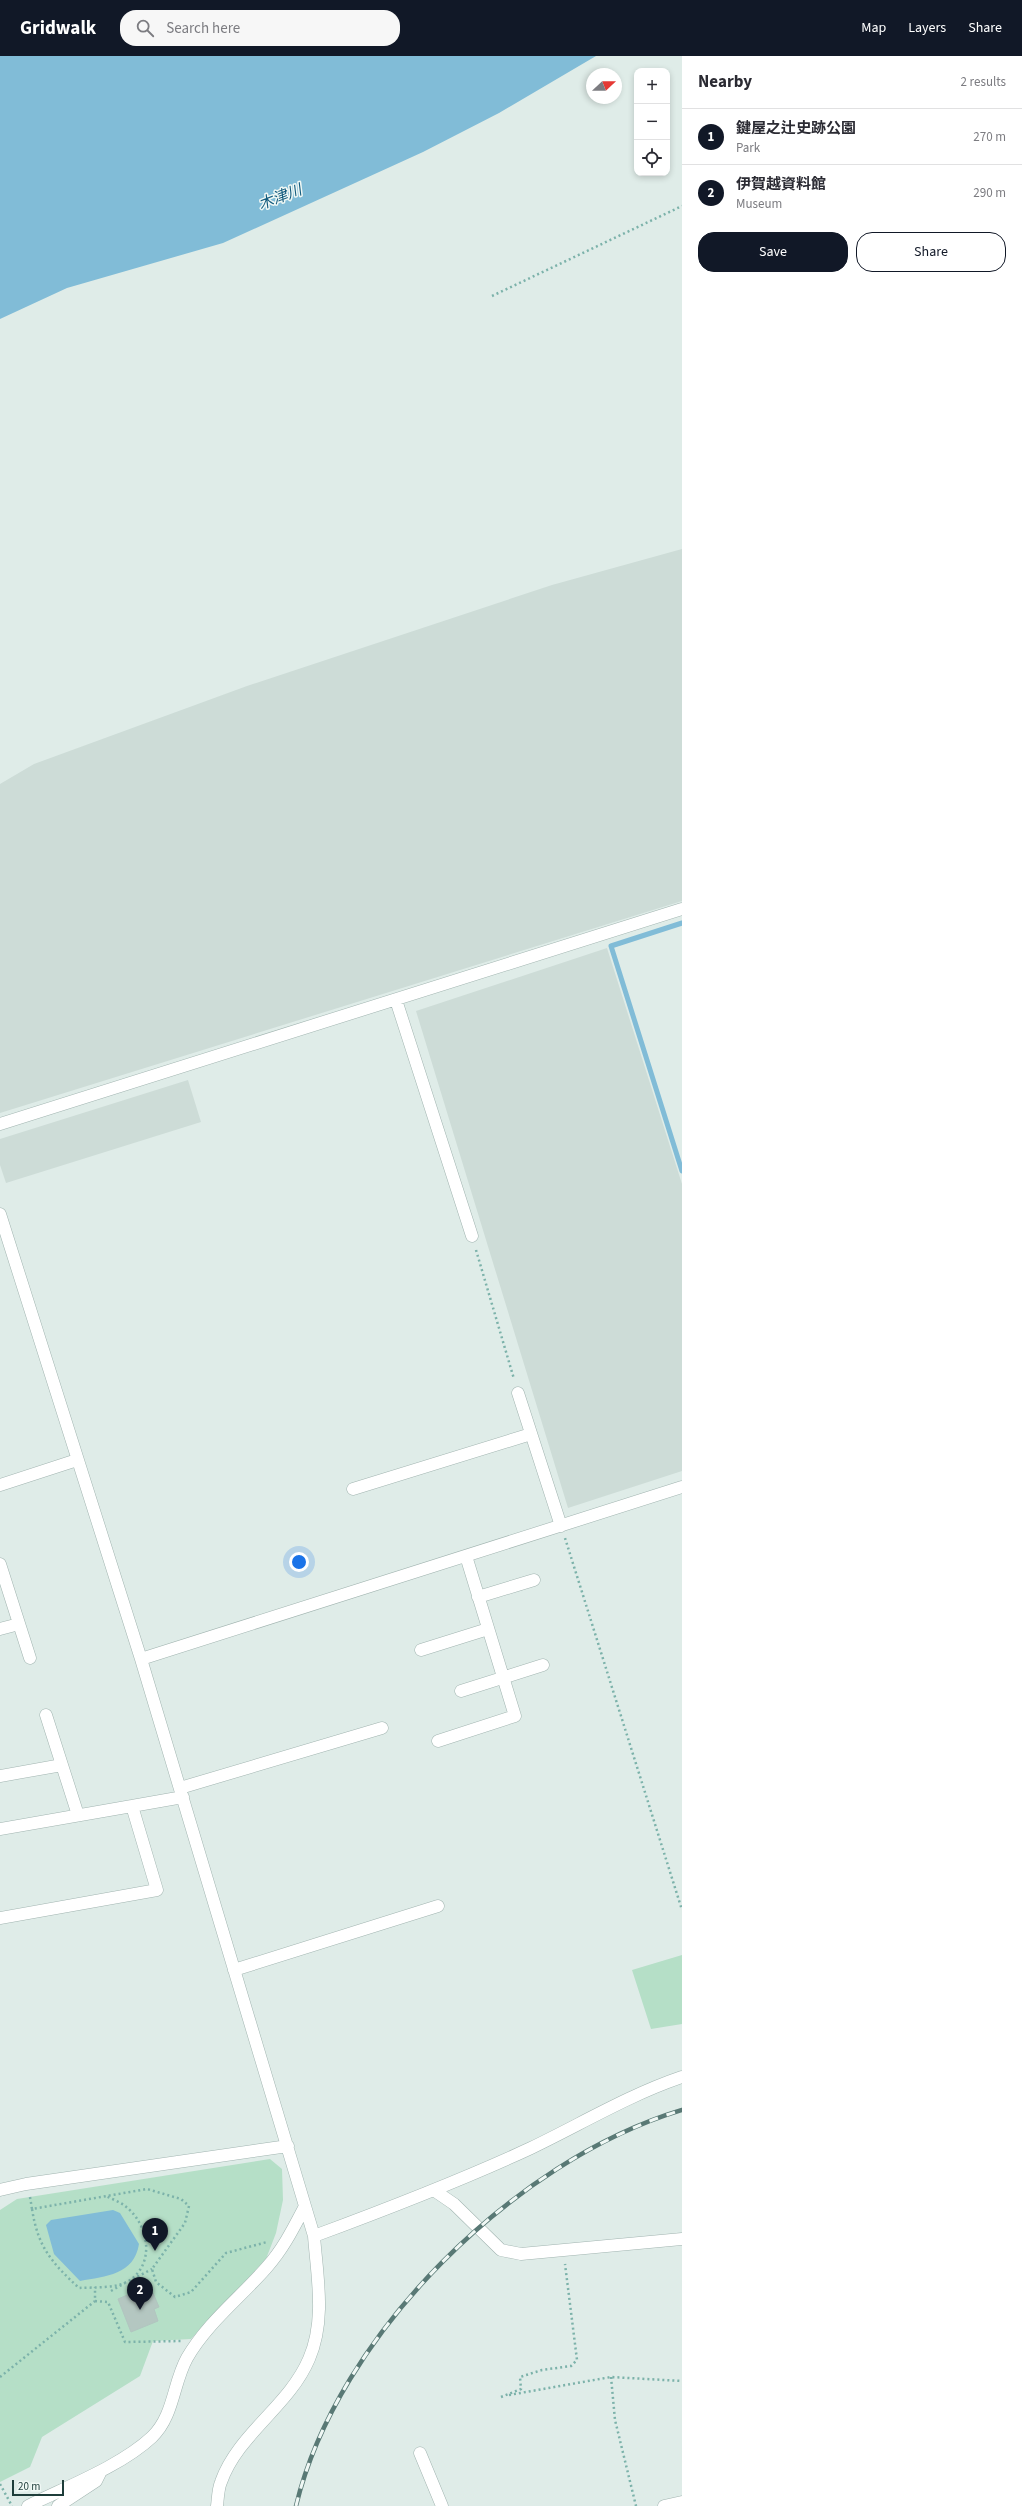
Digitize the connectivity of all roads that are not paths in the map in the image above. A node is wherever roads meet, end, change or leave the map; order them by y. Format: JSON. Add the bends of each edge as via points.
{"nodes":[{"id":1,"x":682,"y":909,"type":"edge"},
{"id":2,"x":396,"y":1000,"type":"junction"},
{"id":3,"x":0,"y":1124,"type":"edge"},
{"id":4,"x":0,"y":1214,"type":"edge"},
{"id":5,"x":472,"y":1236,"type":"road end"},
{"id":6,"x":518,"y":1393,"type":"road end"},
{"id":7,"x":531,"y":1434,"type":"junction"},
{"id":8,"x":77,"y":1460,"type":"junction"},
{"id":9,"x":0,"y":1485,"type":"edge"},
{"id":10,"x":682,"y":1487,"type":"edge"},
{"id":11,"x":352,"y":1489,"type":"dead end"},
{"id":12,"x":561,"y":1526,"type":"junction"},
{"id":13,"x":466,"y":1556,"type":"junction"},
{"id":14,"x":0,"y":1564,"type":"edge"},
{"id":15,"x":534,"y":1580,"type":"dead end"},
{"id":16,"x":478,"y":1597,"type":"junction"},
{"id":17,"x":19,"y":1624,"type":"junction"},
{"id":18,"x":0,"y":1629,"type":"edge"},
{"id":19,"x":488,"y":1629,"type":"junction"},
{"id":20,"x":421,"y":1650,"type":"dead end"},
{"id":21,"x":30,"y":1658,"type":"dead end"},
{"id":22,"x":141,"y":1659,"type":"junction"},
{"id":23,"x":543,"y":1665,"type":"dead end"},
{"id":24,"x":503,"y":1678,"type":"junction"},
{"id":25,"x":461,"y":1691,"type":"dead end"},
{"id":26,"x":46,"y":1715,"type":"dead end"},
{"id":27,"x":382,"y":1728,"type":"dead end"},
{"id":28,"x":438,"y":1741,"type":"dead end"},
{"id":29,"x":62,"y":1765,"type":"junction"},
{"id":30,"x":0,"y":1776,"type":"edge"},
{"id":31,"x":181,"y":1792,"type":"junction"},
{"id":32,"x":132,"y":1806,"type":"junction"},
{"id":33,"x":78,"y":1815,"type":"junction"},
{"id":34,"x":0,"y":1828,"type":"edge"},
{"id":35,"x":438,"y":1906,"type":"dead end"},
{"id":36,"x":0,"y":1918,"type":"edge"},
{"id":37,"x":234,"y":1970,"type":"junction"},
{"id":38,"x":682,"y":2077,"type":"edge"},
{"id":39,"x":288,"y":2146,"type":"junction"},
{"id":40,"x":0,"y":2190,"type":"edge"},
{"id":41,"x":435,"y":2191,"type":"junction"},
{"id":42,"x":304,"y":2208,"type":"junction"},
{"id":43,"x":314,"y":2236,"type":"junction"},
{"id":44,"x":682,"y":2239,"type":"edge"},
{"id":45,"x":420,"y":2453,"type":"dead end"},
{"id":46,"x":102,"y":2470,"type":"junction"},
{"id":47,"x":682,"y":2502,"type":"edge"},
{"id":48,"x":28,"y":2506,"type":"edge"},
{"id":49,"x":58,"y":2506,"type":"edge"},
{"id":50,"x":217,"y":2506,"type":"edge"},
{"id":51,"x":442,"y":2506,"type":"edge"},
{"id":52,"x":664,"y":2506,"type":"edge"}],
"edges":[{"from":1,"to":2,"type":"street"},
{"from":2,"to":3,"type":"street"},
{"from":2,"to":5,"type":"street"},
{"from":4,"to":8,"type":"street"},
{"from":6,"to":7,"type":"street"},
{"from":7,"to":11,"type":"street"},
{"from":7,"to":12,"type":"street"},
{"from":8,"to":9,"type":"street"},
{"from":8,"to":22,"type":"street"},
{"from":10,"to":12,"type":"street"},
{"from":12,"to":13,"type":"street"},
{"from":13,"to":16,"type":"street"},
{"from":13,"to":22,"type":"street"},
{"from":14,"to":17,"type":"street"},
{"from":15,"to":16,"type":"street"},
{"from":16,"to":19,"type":"street"},
{"from":17,"to":18,"type":"street"},
{"from":17,"to":21,"type":"street"},
{"from":19,"to":20,"type":"street"},
{"from":19,"to":24,"type":"street"},
{"from":22,"to":31,"type":"street"},
{"from":23,"to":24,"type":"street"},
{"from":24,"to":25,"type":"street"},
{"from":24,"to":28,"type":"street","via":[[515,1716]]},
{"from":26,"to":29,"type":"street"},
{"from":27,"to":31,"type":"street"},
{"from":29,"to":30,"type":"street"},
{"from":29,"to":33,"type":"street"},
{"from":31,"to":32,"type":"street"},
{"from":31,"to":37,"type":"street"},
{"from":32,"to":33,"type":"street"},
{"from":32,"to":36,"type":"street","via":[[157,1890]]},
{"from":33,"to":34,"type":"street"},
{"from":35,"to":37,"type":"street"},
{"from":37,"to":39,"type":"street"},
{"from":38,"to":41,"type":"street","via":[[652,2087],[531,2148]]},
{"from":39,"to":40,"type":"street","via":[[26,2184]]},
{"from":39,"to":42,"type":"street"},
{"from":41,"to":43,"type":"street"},
{"from":41,"to":44,"type":"street","via":[[454,2204],[501,2250],[521,2254]]},
{"from":42,"to":43,"type":"street"},
{"from":42,"to":46,"type":"street","via":[[290,2237],[268,2266],[199,2340],[186,2359],[166,2417],[153,2436]]},
{"from":43,"to":50,"type":"street","via":[[319,2299],[318,2328],[309,2359],[294,2384],[230,2462],[220,2483]]},
{"from":45,"to":51,"type":"street"},
{"from":46,"to":48,"type":"street"},
{"from":46,"to":49,"type":"street","via":[[96,2481]]},
{"from":47,"to":52,"type":"street"}]}
